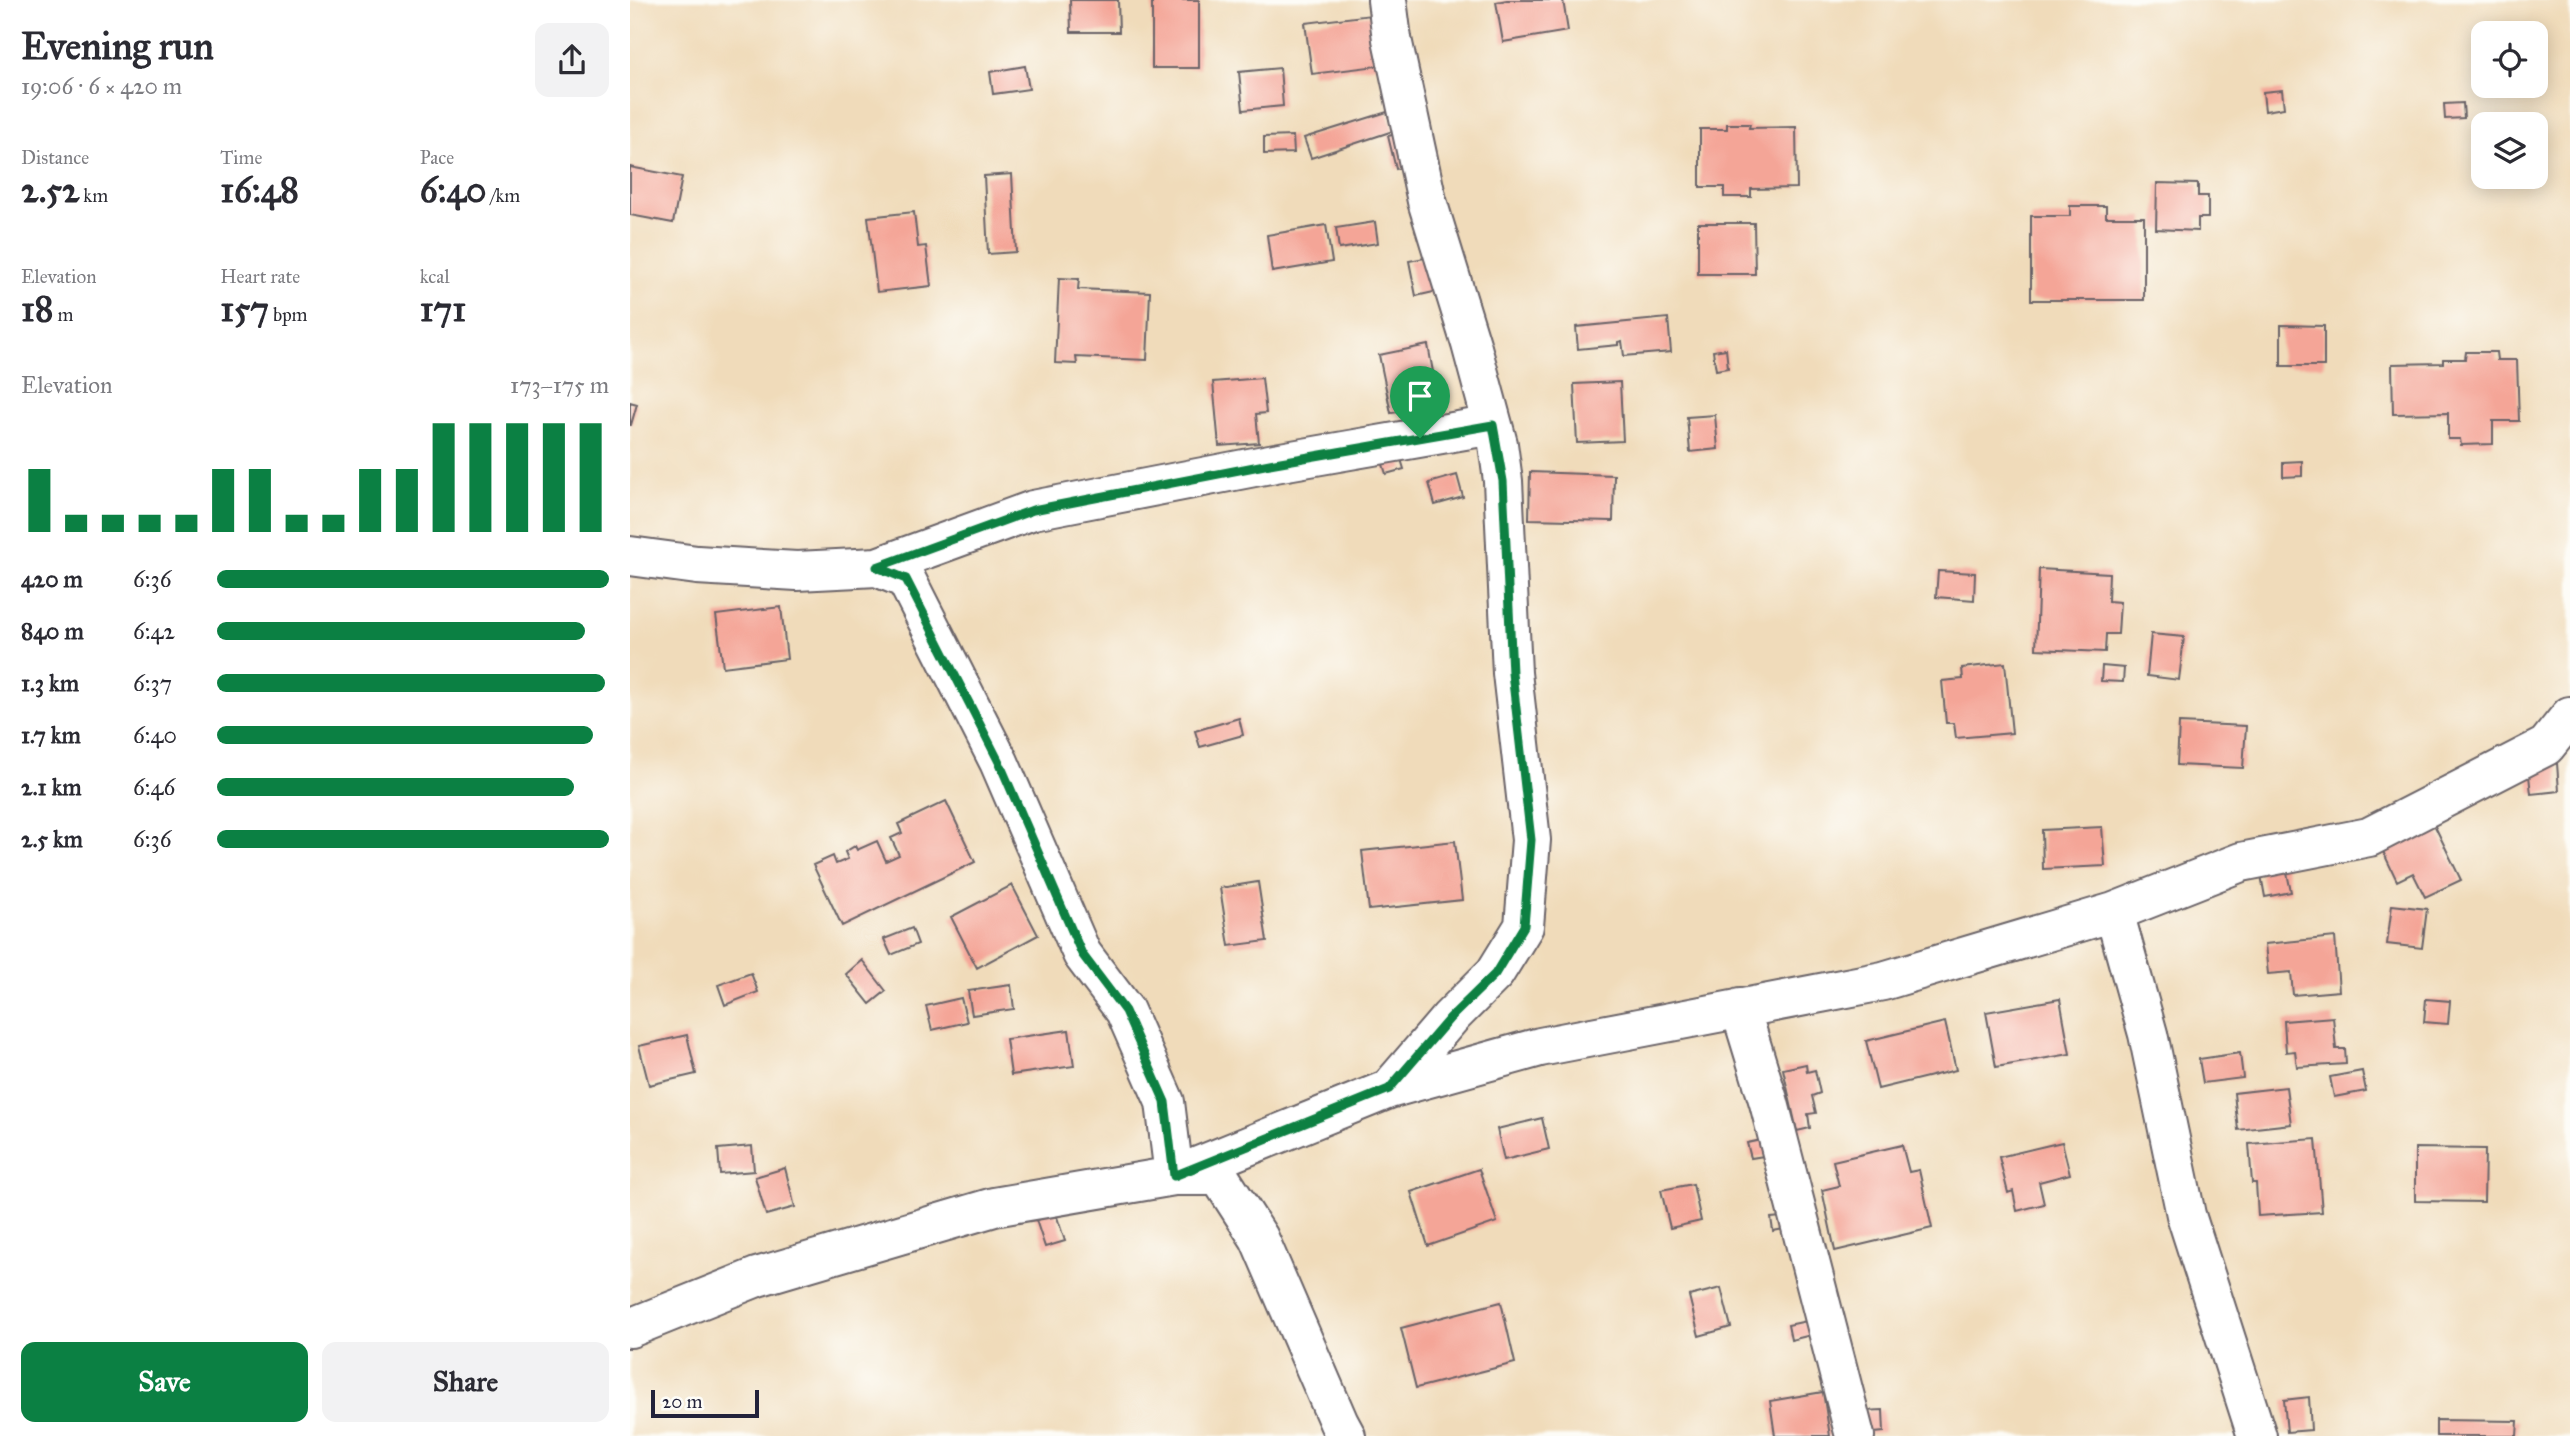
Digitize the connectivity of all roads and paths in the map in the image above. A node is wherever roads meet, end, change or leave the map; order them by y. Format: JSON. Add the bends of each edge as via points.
{"nodes":[{"id":1,"x":1387,"y":0,"type":"edge"},
{"id":2,"x":1493,"y":425,"type":"junction"},
{"id":3,"x":630,"y":556,"type":"edge"},
{"id":4,"x":877,"y":567,"type":"junction"},
{"id":5,"x":2570,"y":716,"type":"edge"},
{"id":6,"x":2114,"y":912,"type":"junction"},
{"id":7,"x":1740,"y":1008,"type":"junction"},
{"id":8,"x":1389,"y":1089,"type":"junction"},
{"id":9,"x":1174,"y":1176,"type":"junction"},
{"id":10,"x":630,"y":1328,"type":"edge"},
{"id":11,"x":1346,"y":1436,"type":"edge"},
{"id":12,"x":1855,"y":1436,"type":"edge"},
{"id":13,"x":2257,"y":1436,"type":"edge"}],
"edges":[{"from":1,"to":2,"type":"street","via":[[1391,39],[1427,201]]},
{"from":2,"to":4,"type":"street","via":[[1033,510]]},
{"from":2,"to":8,"type":"street","via":[[1503,481],[1512,673],[1531,840],[1524,926],[1495,974]]},
{"from":3,"to":4,"type":"street","via":[[797,571]]},
{"from":4,"to":9,"type":"street","via":[[906,579],[999,762],[1082,954],[1125,1011],[1165,1102]]},
{"from":5,"to":6,"type":"street","via":[[2546,746],[2369,837],[2241,862]]},
{"from":6,"to":7,"type":"street","via":[[1883,981]]},
{"from":6,"to":13,"type":"street","via":[[2148,1034],[2186,1215]]},
{"from":7,"to":8,"type":"street","via":[[1540,1047]]},
{"from":7,"to":12,"type":"street"},
{"from":8,"to":9,"type":"street"},
{"from":9,"to":10,"type":"street","via":[[993,1207],[757,1277]]},
{"from":9,"to":11,"type":"street","via":[[1219,1176],[1259,1238]]}]}
